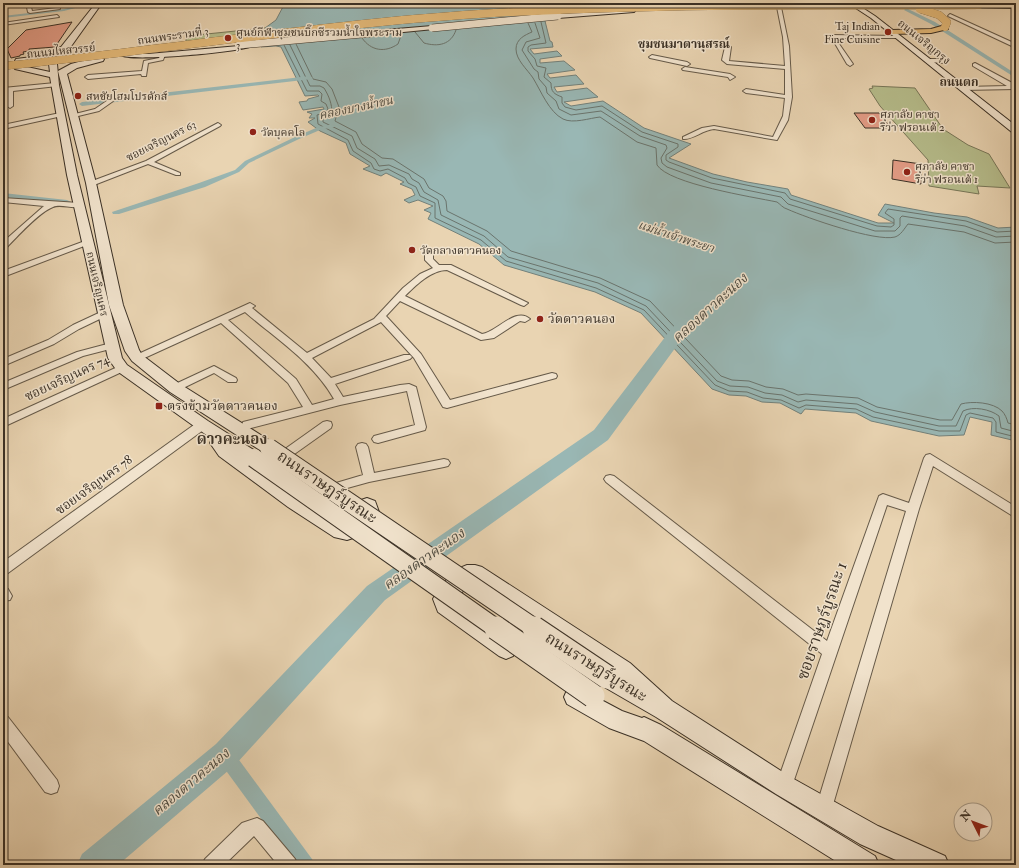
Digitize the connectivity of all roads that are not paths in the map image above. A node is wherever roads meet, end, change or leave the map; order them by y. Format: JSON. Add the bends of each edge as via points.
{"nodes":[{"id":1,"x":28,"y":3,"type":"edge"},
{"id":2,"x":57,"y":3,"type":"edge"},
{"id":3,"x":128,"y":3,"type":"edge"},
{"id":4,"x":731,"y":3,"type":"edge"},
{"id":5,"x":908,"y":3,"type":"edge"},
{"id":6,"x":970,"y":3,"type":"edge"},
{"id":7,"x":98,"y":4,"type":"edge"},
{"id":8,"x":716,"y":4,"type":"junction"},
{"id":9,"x":879,"y":5,"type":"junction"},
{"id":10,"x":858,"y":6,"type":"edge"},
{"id":11,"x":920,"y":6,"type":"junction"},
{"id":12,"x":1015,"y":6,"type":"edge"},
{"id":13,"x":779,"y":7,"type":"junction"},
{"id":14,"x":891,"y":7,"type":"junction"},
{"id":15,"x":614,"y":8,"type":"edge"},
{"id":16,"x":649,"y":10,"type":"junction"},
{"id":17,"x":950,"y":15,"type":"dead end"},
{"id":18,"x":57,"y":16,"type":"dead end"},
{"id":19,"x":873,"y":16,"type":"junction"},
{"id":20,"x":53,"y":22,"type":"dead end"},
{"id":21,"x":3,"y":24,"type":"edge"},
{"id":22,"x":3,"y":29,"type":"edge"},
{"id":23,"x":895,"y":34,"type":"junction"},
{"id":24,"x":1016,"y":46,"type":"edge"},
{"id":25,"x":728,"y":47,"type":"dead end"},
{"id":26,"x":66,"y":48,"type":"junction"},
{"id":27,"x":123,"y":55,"type":"junction"},
{"id":28,"x":162,"y":55,"type":"junction"},
{"id":29,"x":89,"y":56,"type":"junction"},
{"id":30,"x":102,"y":57,"type":"junction"},
{"id":31,"x":652,"y":57,"type":"dead end"},
{"id":32,"x":929,"y":61,"type":"junction"},
{"id":33,"x":945,"y":61,"type":"dead end"},
{"id":34,"x":674,"y":62,"type":"junction"},
{"id":35,"x":19,"y":64,"type":"junction"},
{"id":36,"x":658,"y":64,"type":"dead end"},
{"id":37,"x":850,"y":64,"type":"dead end"},
{"id":38,"x":975,"y":64,"type":"dead end"},
{"id":39,"x":3,"y":65,"type":"edge"},
{"id":40,"x":58,"y":68,"type":"junction"},
{"id":41,"x":788,"y":68,"type":"junction"},
{"id":42,"x":122,"y":70,"type":"dead end"},
{"id":43,"x":101,"y":76,"type":"junction"},
{"id":44,"x":88,"y":77,"type":"dead end"},
{"id":45,"x":730,"y":78,"type":"dead end"},
{"id":46,"x":1015,"y":87,"type":"edge"},
{"id":47,"x":964,"y":89,"type":"junction"},
{"id":48,"x":3,"y":90,"type":"edge"},
{"id":49,"x":10,"y":90,"type":"junction"},
{"id":50,"x":746,"y":91,"type":"dead end"},
{"id":51,"x":788,"y":97,"type":"junction"},
{"id":52,"x":111,"y":101,"type":"dead end"},
{"id":53,"x":10,"y":106,"type":"dead end"},
{"id":54,"x":60,"y":115,"type":"junction"},
{"id":55,"x":74,"y":115,"type":"junction"},
{"id":56,"x":715,"y":121,"type":"dead end"},
{"id":57,"x":218,"y":125,"type":"dead end"},
{"id":58,"x":3,"y":126,"type":"edge"},
{"id":59,"x":721,"y":128,"type":"junction"},
{"id":60,"x":1016,"y":131,"type":"edge"},
{"id":61,"x":685,"y":138,"type":"dead end"},
{"id":62,"x":148,"y":162,"type":"junction"},
{"id":63,"x":178,"y":174,"type":"dead end"},
{"id":64,"x":91,"y":183,"type":"junction"},
{"id":65,"x":75,"y":187,"type":"junction"},
{"id":66,"x":3,"y":200,"type":"edge"},
{"id":67,"x":52,"y":204,"type":"junction"},
{"id":68,"x":79,"y":205,"type":"junction"},
{"id":69,"x":88,"y":243,"type":"junction"},
{"id":70,"x":3,"y":246,"type":"edge"},
{"id":71,"x":432,"y":251,"type":"dead end"},
{"id":72,"x":438,"y":268,"type":"junction"},
{"id":73,"x":3,"y":274,"type":"edge"},
{"id":74,"x":399,"y":297,"type":"junction"},
{"id":75,"x":524,"y":303,"type":"dead end"},
{"id":76,"x":104,"y":314,"type":"junction"},
{"id":77,"x":382,"y":317,"type":"junction"},
{"id":78,"x":222,"y":319,"type":"junction"},
{"id":79,"x":525,"y":319,"type":"dead end"},
{"id":80,"x":111,"y":346,"type":"junction"},
{"id":81,"x":306,"y":357,"type":"junction"},
{"id":82,"x":407,"y":357,"type":"dead end"},
{"id":83,"x":137,"y":358,"type":"junction"},
{"id":84,"x":3,"y":362,"type":"edge"},
{"id":85,"x":122,"y":368,"type":"junction"},
{"id":86,"x":552,"y":376,"type":"dead end"},
{"id":87,"x":232,"y":380,"type":"dead end"},
{"id":88,"x":329,"y":382,"type":"junction"},
{"id":89,"x":3,"y":387,"type":"edge"},
{"id":90,"x":175,"y":388,"type":"junction"},
{"id":91,"x":340,"y":401,"type":"junction"},
{"id":92,"x":310,"y":409,"type":"junction"},
{"id":93,"x":3,"y":423,"type":"edge"},
{"id":94,"x":327,"y":424,"type":"dead end"},
{"id":95,"x":241,"y":426,"type":"junction"},
{"id":96,"x":208,"y":429,"type":"junction"},
{"id":97,"x":378,"y":439,"type":"dead end"},
{"id":98,"x":362,"y":447,"type":"dead end"},
{"id":99,"x":289,"y":452,"type":"junction"},
{"id":100,"x":262,"y":453,"type":"junction"},
{"id":101,"x":444,"y":463,"type":"dead end"},
{"id":102,"x":369,"y":478,"type":"junction"},
{"id":103,"x":610,"y":479,"type":"dead end"},
{"id":104,"x":340,"y":486,"type":"junction"},
{"id":105,"x":913,"y":509,"type":"junction"},
{"id":106,"x":1016,"y":513,"type":"edge"},
{"id":107,"x":3,"y":569,"type":"edge"},
{"id":108,"x":830,"y":652,"type":"junction"},
{"id":109,"x":664,"y":709,"type":"junction"},
{"id":110,"x":3,"y":722,"type":"edge"},
{"id":111,"x":653,"y":733,"type":"junction"},
{"id":112,"x":51,"y":786,"type":"dead end"},
{"id":113,"x":784,"y":786,"type":"junction"},
{"id":114,"x":824,"y":808,"type":"junction"},
{"id":115,"x":211,"y":865,"type":"edge"},
{"id":116,"x":289,"y":865,"type":"edge"},
{"id":117,"x":866,"y":865,"type":"edge"},
{"id":118,"x":936,"y":865,"type":"edge"}],
"edges":[{"from":1,"to":2,"type":"street","via":[[30,12],[33,12],[58,9]]},
{"from":3,"to":7,"type":"street"},
{"from":4,"to":8,"type":"main road","bridge":true},
{"from":4,"to":15,"type":"main road"},
{"from":5,"to":11,"type":"main road"},
{"from":6,"to":8,"type":"main road","name":"ถนนพระรามที่ 3","bridge":true},
{"from":7,"to":26,"type":"main road"},
{"from":8,"to":39,"type":"main road","name":"ถนนพระรามที่ 3","bridge":true,"via":[[532,8],[384,19]]},
{"from":9,"to":12,"type":"main road","name":"ถนนพระรามที่ 3","bridge":true},
{"from":9,"to":23,"type":"main road","bridge":true,"via":[[932,12],[947,22],[945,27],[937,30]]},
{"from":9,"to":39,"type":"main road","name":"ถนนพระรามที่ 3","bridge":true,"via":[[662,6],[534,10],[320,28],[109,56]]},
{"from":10,"to":13,"type":"main road","name":"ถนนมไหสวรรย์"},
{"from":10,"to":14,"type":"main road","name":"ถนนพระรามที่ 3"},
{"from":10,"to":19,"type":"main road","name":"ถนนเจริญกรุง"},
{"from":11,"to":12,"type":"main road","name":"ถนนพระรามที่ 3"},
{"from":11,"to":14,"type":"main road","name":"ถนนพระรามที่ 3"},
{"from":13,"to":16,"type":"main road","name":"ถนนมไหสวรรย์"},
{"from":13,"to":41,"type":"street","via":[[784,25]]},
{"from":14,"to":19,"type":"main road","via":[[877,9]]},
{"from":15,"to":16,"type":"main road","name":"ถนนมไหสวรรย์"},
{"from":15,"to":16,"type":"main road","via":[[550,16],[559,19]]},
{"from":15,"to":27,"type":"main road","name":"ถนนมไหสวรรย์","bridge":true,"via":[[558,16]]},
{"from":17,"to":24,"type":"street"},
{"from":18,"to":21,"type":"street"},
{"from":19,"to":23,"type":"main road","name":"ถนนเจริญกรุง"},
{"from":20,"to":22,"type":"street"},
{"from":23,"to":32,"type":"main road","name":"ถนนเจริญกรุง"},
{"from":23,"to":37,"type":"street","via":[[832,36]]},
{"from":25,"to":41,"type":"street","via":[[725,60],[727,62]]},
{"from":26,"to":29,"type":"main road"},
{"from":26,"to":35,"type":"main road"},
{"from":26,"to":40,"type":"main road"},
{"from":27,"to":28,"type":"main road"},
{"from":27,"to":30,"type":"main road","name":"ถนนมไหสวรรย์"},
{"from":28,"to":30,"type":"main road","via":[[246,47],[251,45],[251,42],[171,47]]},
{"from":28,"to":43,"type":"street","via":[[161,59],[146,62],[144,74]]},
{"from":29,"to":30,"type":"main road","name":"ถนนมไหสวรรย์"},
{"from":29,"to":40,"type":"main road","name":"ถนนมไหสวรรย์"},
{"from":30,"to":40,"type":"main road"},
{"from":31,"to":34,"type":"street"},
{"from":32,"to":33,"type":"street"},
{"from":32,"to":47,"type":"main road","name":"ถนนเจริญกรุง"},
{"from":34,"to":36,"type":"street"},
{"from":34,"to":45,"type":"street","via":[[686,67],[714,70],[732,77]]},
{"from":35,"to":39,"type":"main road","name":"ถนนมไหสวรรย์"},
{"from":35,"to":40,"type":"main road"},
{"from":35,"to":40,"type":"main road","name":"ถนนมไหสวรรย์"},
{"from":38,"to":46,"type":"street"},
{"from":40,"to":49,"type":"street"},
{"from":40,"to":54,"type":"main road","name":"ถนนเจริญนคร"},
{"from":40,"to":55,"type":"main road","name":"ถนนเจริญนคร"},
{"from":41,"to":51,"type":"street"},
{"from":42,"to":43,"type":"street","via":[[104,72]]},
{"from":43,"to":44,"type":"street"},
{"from":46,"to":47,"type":"street"},
{"from":47,"to":60,"type":"main road","name":"ถนนเจริญกรุง"},
{"from":48,"to":49,"type":"street"},
{"from":49,"to":53,"type":"street"},
{"from":50,"to":51,"type":"street"},
{"from":51,"to":59,"type":"street","via":[[788,108],[775,139]]},
{"from":52,"to":55,"type":"street","via":[[97,110]]},
{"from":54,"to":58,"type":"street"},
{"from":54,"to":65,"type":"main road","name":"ถนนเจริญนคร"},
{"from":55,"to":64,"type":"main road","name":"ถนนเจริญนคร"},
{"from":56,"to":59,"type":"street","via":[[724,124]]},
{"from":57,"to":62,"type":"street","name":"ซอยเจริญนคร 63"},
{"from":59,"to":61,"type":"street","via":[[705,129]]},
{"from":62,"to":63,"type":"street"},
{"from":62,"to":64,"type":"street","name":"ซอยเจริญนคร 63"},
{"from":64,"to":65,"type":"main road"},
{"from":64,"to":83,"type":"main road","name":"ถนนเจริญนคร","via":[[116,305],[132,351]]},
{"from":65,"to":68,"type":"main road","name":"ถนนเจริญนคร"},
{"from":66,"to":67,"type":"street"},
{"from":67,"to":68,"type":"street"},
{"from":67,"to":70,"type":"street"},
{"from":68,"to":69,"type":"main road","name":"ถนนเจริญนคร"},
{"from":69,"to":73,"type":"street"},
{"from":69,"to":76,"type":"main road","name":"ถนนเจริญนคร"},
{"from":71,"to":72,"type":"street","via":[[429,260]]},
{"from":72,"to":74,"type":"street","via":[[423,276]]},
{"from":72,"to":75,"type":"street","via":[[448,267]]},
{"from":74,"to":77,"type":"street"},
{"from":74,"to":79,"type":"street","via":[[481,337],[491,336],[518,318]]},
{"from":76,"to":80,"type":"main road","name":"ถนนเจริญนคร"},
{"from":76,"to":84,"type":"street","via":[[51,342]]},
{"from":77,"to":81,"type":"street"},
{"from":77,"to":86,"type":"street","via":[[418,356],[447,404]]},
{"from":78,"to":81,"type":"street","via":[[248,307]]},
{"from":78,"to":83,"type":"street"},
{"from":78,"to":92,"type":"street","via":[[292,381]]},
{"from":80,"to":85,"type":"main road","name":"ถนนเจริญนคร"},
{"from":80,"to":89,"type":"street","via":[[80,354]]},
{"from":81,"to":88,"type":"street"},
{"from":82,"to":88,"type":"street"},
{"from":83,"to":90,"type":"main road","name":"ถนนเจริญนคร"},
{"from":85,"to":93,"type":"street","name":"ซอยเจริญนคร 74"},
{"from":85,"to":96,"type":"main road","name":"ถนนเจริญนคร"},
{"from":87,"to":90,"type":"street","via":[[214,369]]},
{"from":88,"to":91,"type":"street"},
{"from":90,"to":95,"type":"main road","name":"ถนนเจริญนคร"},
{"from":91,"to":92,"type":"street"},
{"from":91,"to":97,"type":"street","via":[[400,388],[412,389],[421,427]]},
{"from":92,"to":95,"type":"street"},
{"from":94,"to":99,"type":"street"},
{"from":95,"to":99,"type":"main road"},
{"from":95,"to":100,"type":"main road","name":"ถนนเจริญนคร"},
{"from":96,"to":100,"type":"main road","name":"ถนนเจริญนคร"},
{"from":96,"to":104,"type":"main road","via":[[225,452],[333,528],[347,533],[370,512],[369,506]]},
{"from":96,"to":107,"type":"street","name":"ซอยเจริญนคร 78"},
{"from":98,"to":102,"type":"street"},
{"from":99,"to":104,"type":"main road"},
{"from":100,"to":109,"type":"main road","name":"ถนนราษฎร์บูรณะ","bridge":true,"via":[[607,677]]},
{"from":100,"to":111,"type":"main road","name":"ถนนราษฎร์บูรณะ","bridge":true,"via":[[593,696]]},
{"from":101,"to":102,"type":"street"},
{"from":102,"to":104,"type":"street"},
{"from":103,"to":108,"type":"street"},
{"from":105,"to":106,"type":"street","via":[[930,458]]},
{"from":105,"to":108,"type":"street","name":"ซอยราษฎร์บูรณะ 1","via":[[883,499]]},
{"from":105,"to":114,"type":"street"},
{"from":108,"to":113,"type":"street","name":"ซอยราษฎร์บูรณะ 1"},
{"from":109,"to":111,"type":"main road","via":[[622,670],[476,573],[467,573],[443,598],[445,606],[573,696],[617,720]]},
{"from":109,"to":113,"type":"main road","name":"ถนนราษฎร์บูรณะ"},
{"from":110,"to":112,"type":"street"},
{"from":111,"to":117,"type":"main road","name":"ถนนราษฎร์บูรณะ"},
{"from":113,"to":114,"type":"main road","name":"ถนนราษฎร์บูรณะ"},
{"from":114,"to":118,"type":"main road","name":"ถนนราษฎร์บูรณะ","via":[[869,835]]},
{"from":115,"to":116,"type":"street","via":[[248,829],[257,827]]}]}
